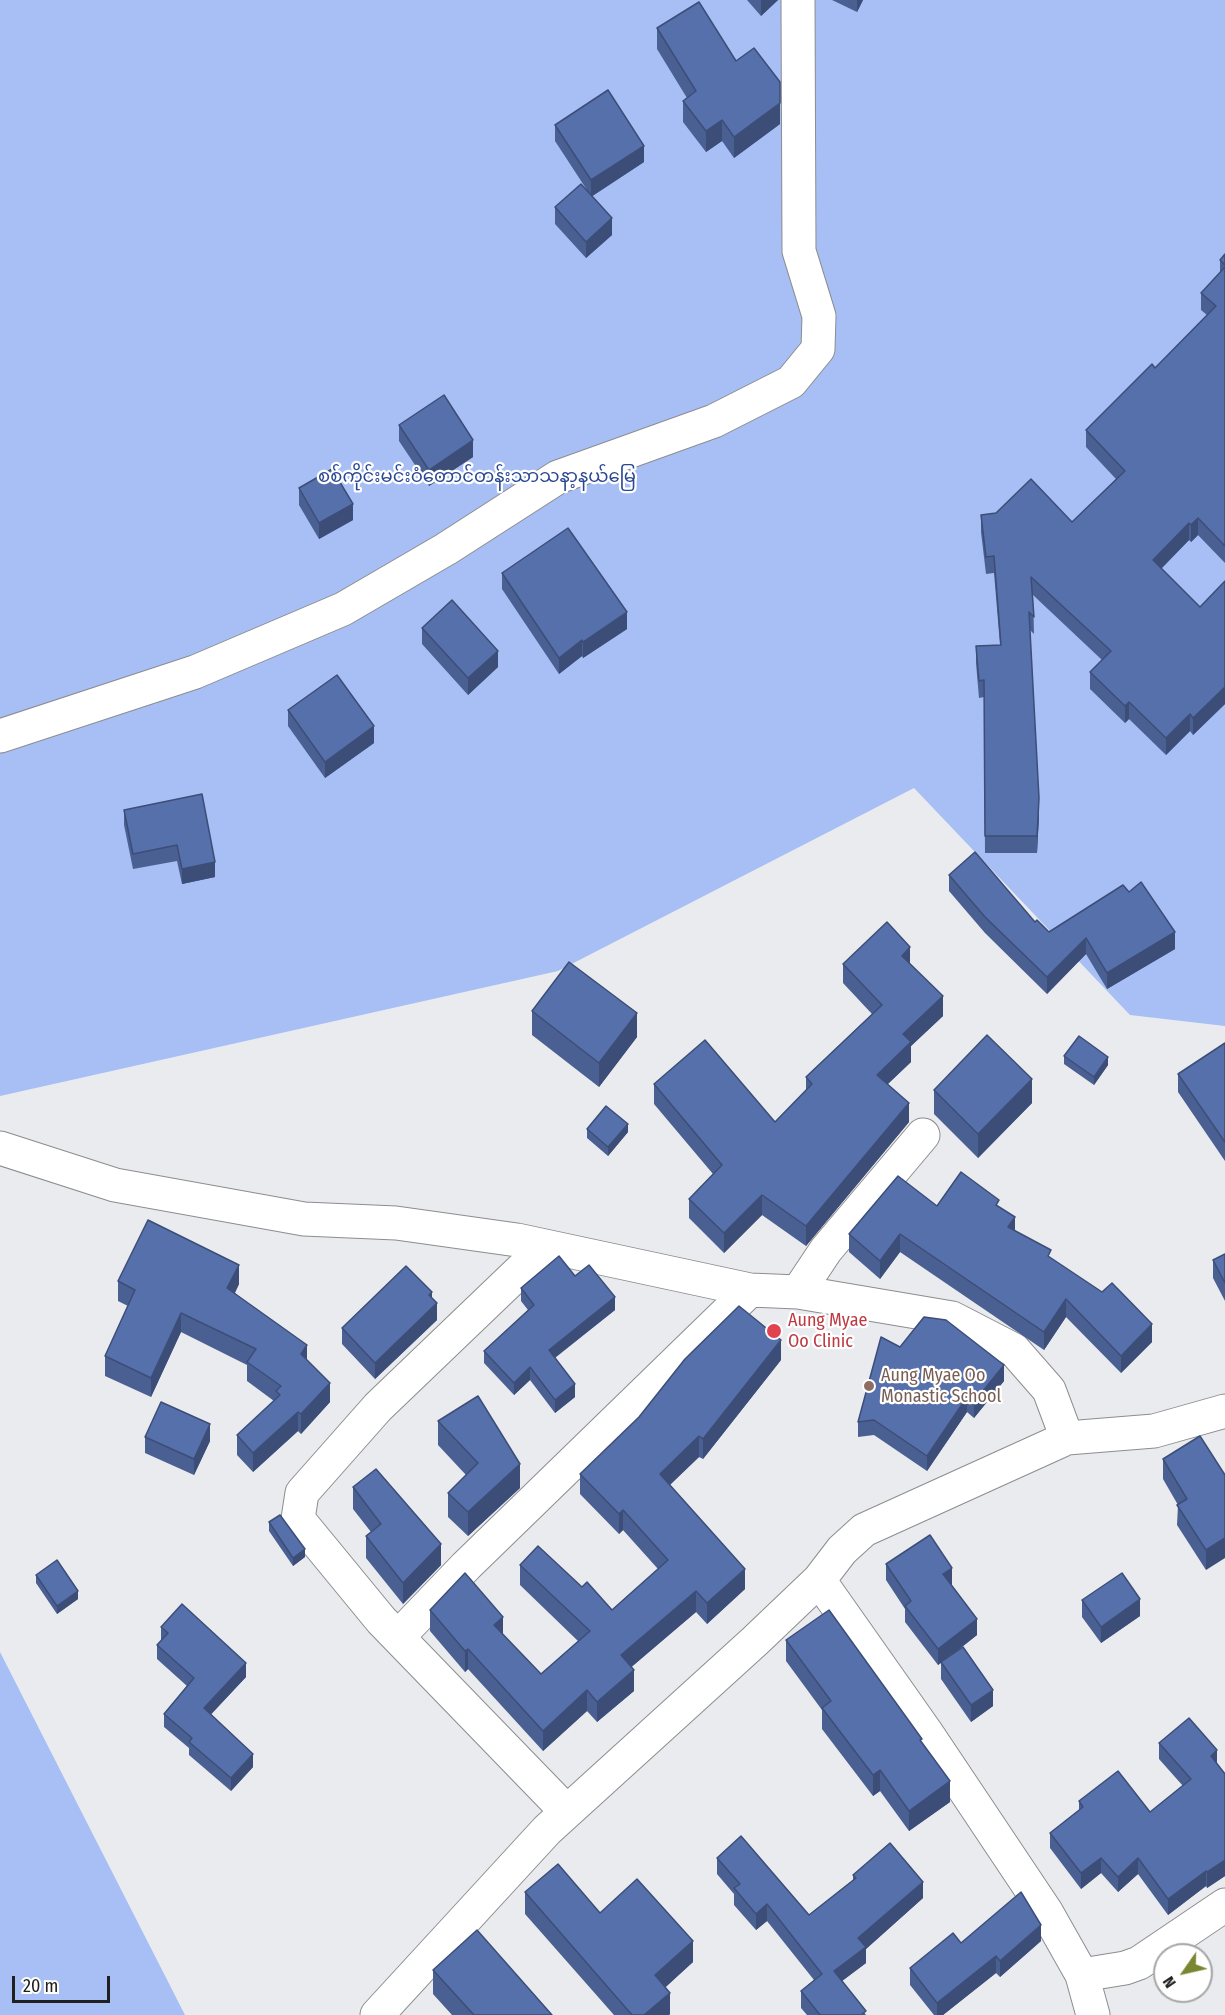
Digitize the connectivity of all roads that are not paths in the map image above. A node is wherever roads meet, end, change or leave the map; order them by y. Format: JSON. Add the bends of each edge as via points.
{"nodes":[{"id":1,"x":798,"y":0,"type":"edge"},
{"id":2,"x":0,"y":736,"type":"edge"},
{"id":3,"x":923,"y":1135,"type":"dead end"},
{"id":4,"x":0,"y":1148,"type":"edge"},
{"id":5,"x":545,"y":1247,"type":"junction"},
{"id":6,"x":750,"y":1290,"type":"junction"},
{"id":7,"x":798,"y":1292,"type":"junction"},
{"id":8,"x":1225,"y":1411,"type":"edge"},
{"id":9,"x":1067,"y":1438,"type":"junction"},
{"id":10,"x":819,"y":1580,"type":"junction"},
{"id":11,"x":398,"y":1637,"type":"junction"},
{"id":12,"x":567,"y":1812,"type":"junction"},
{"id":13,"x":1225,"y":1905,"type":"edge"},
{"id":14,"x":1082,"y":1975,"type":"junction"},
{"id":15,"x":395,"y":2009,"type":"edge"},
{"id":16,"x":1093,"y":2015,"type":"edge"}],
"edges":[{"from":1,"to":2,"type":"street","via":[[799,251],[819,316],[818,349],[791,382],[714,421],[558,477],[343,609],[195,672]]},
{"from":3,"to":7,"type":"street","via":[[826,1250]]},
{"from":4,"to":5,"type":"street","via":[[115,1185],[304,1219],[448,1229]]},
{"from":5,"to":6,"type":"street"},
{"from":5,"to":11,"type":"street","via":[[378,1407],[302,1493],[298,1519]]},
{"from":6,"to":7,"type":"street"},
{"from":6,"to":11,"type":"street"},
{"from":7,"to":9,"type":"street","via":[[952,1318],[1014,1350],[1049,1390]]},
{"from":8,"to":9,"type":"street","via":[[1154,1431]]},
{"from":9,"to":10,"type":"street","via":[[864,1530]]},
{"from":10,"to":12,"type":"street"},
{"from":10,"to":14,"type":"street","via":[[1008,1853]]},
{"from":11,"to":12,"type":"street"},
{"from":12,"to":15,"type":"street","via":[[547,1830]]},
{"from":13,"to":14,"type":"street","via":[[1139,1963]]},
{"from":14,"to":16,"type":"street"}]}
